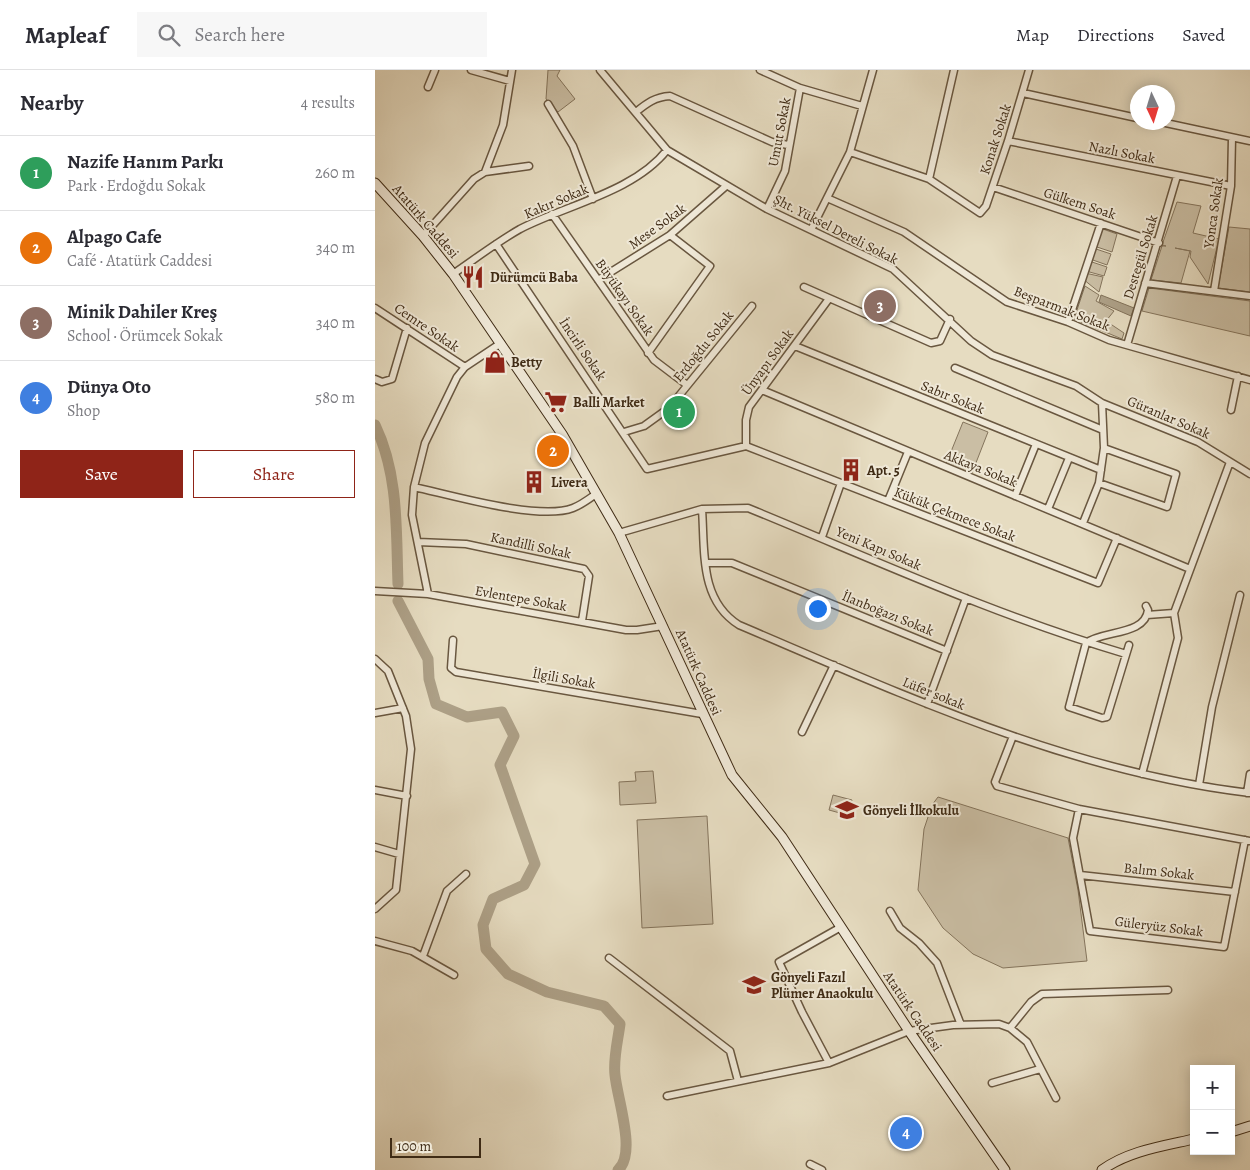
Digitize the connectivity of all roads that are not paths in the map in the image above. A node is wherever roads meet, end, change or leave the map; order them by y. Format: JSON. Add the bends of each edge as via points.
{"nodes":[{"id":1,"x":435,"y":70,"type":"edge"},
{"id":2,"x":471,"y":70,"type":"edge"},
{"id":3,"x":513,"y":70,"type":"edge"},
{"id":4,"x":600,"y":70,"type":"edge"},
{"id":5,"x":760,"y":70,"type":"edge"},
{"id":6,"x":873,"y":70,"type":"edge"},
{"id":7,"x":954,"y":70,"type":"edge"},
{"id":8,"x":1029,"y":70,"type":"edge"},
{"id":9,"x":510,"y":81,"type":"junction"},
{"id":10,"x":428,"y":88,"type":"dead end"},
{"id":11,"x":801,"y":88,"type":"junction"},
{"id":12,"x":1023,"y":94,"type":"junction"},
{"id":13,"x":548,"y":104,"type":"dead end"},
{"id":14,"x":862,"y":106,"type":"junction"},
{"id":15,"x":636,"y":112,"type":"junction"},
{"id":16,"x":1130,"y":117,"type":"edge"},
{"id":17,"x":1175,"y":125,"type":"edge"},
{"id":18,"x":1232,"y":138,"type":"junction"},
{"id":19,"x":1250,"y":141,"type":"edge"},
{"id":20,"x":1009,"y":142,"type":"junction"},
{"id":21,"x":788,"y":145,"type":"junction"},
{"id":22,"x":667,"y":150,"type":"junction"},
{"id":23,"x":850,"y":152,"type":"junction"},
{"id":24,"x":529,"y":166,"type":"dead end"},
{"id":25,"x":485,"y":172,"type":"junction"},
{"id":26,"x":1177,"y":176,"type":"junction"},
{"id":27,"x":929,"y":179,"type":"junction"},
{"id":28,"x":375,"y":183,"type":"edge"},
{"id":29,"x":726,"y":186,"type":"junction"},
{"id":30,"x":1231,"y":186,"type":"junction"},
{"id":31,"x":993,"y":187,"type":"junction"},
{"id":32,"x":827,"y":198,"type":"junction"},
{"id":33,"x":593,"y":199,"type":"junction"},
{"id":34,"x":767,"y":209,"type":"junction"},
{"id":35,"x":552,"y":214,"type":"junction"},
{"id":36,"x":1101,"y":223,"type":"junction"},
{"id":37,"x":811,"y":230,"type":"junction"},
{"id":38,"x":670,"y":235,"type":"junction"},
{"id":39,"x":423,"y":236,"type":"junction"},
{"id":40,"x":497,"y":244,"type":"junction"},
{"id":41,"x":1159,"y":244,"type":"junction"},
{"id":42,"x":453,"y":274,"type":"junction"},
{"id":43,"x":598,"y":280,"type":"junction"},
{"id":44,"x":1145,"y":283,"type":"junction"},
{"id":45,"x":804,"y":287,"type":"dead end"},
{"id":46,"x":1213,"y":291,"type":"junction"},
{"id":47,"x":1250,"y":296,"type":"edge"},
{"id":48,"x":827,"y":300,"type":"junction"},
{"id":49,"x":752,"y":306,"type":"dead end"},
{"id":50,"x":375,"y":308,"type":"edge"},
{"id":51,"x":950,"y":319,"type":"junction"},
{"id":52,"x":1068,"y":322,"type":"junction"},
{"id":53,"x":407,"y":328,"type":"junction"},
{"id":54,"x":501,"y":343,"type":"junction"},
{"id":55,"x":1127,"y":345,"type":"junction"},
{"id":56,"x":795,"y":346,"type":"junction"},
{"id":57,"x":648,"y":353,"type":"junction"},
{"id":58,"x":465,"y":367,"type":"junction"},
{"id":59,"x":955,"y":368,"type":"dead end"},
{"id":60,"x":1238,"y":376,"type":"junction"},
{"id":61,"x":375,"y":379,"type":"edge"},
{"id":62,"x":1250,"y":380,"type":"edge"},
{"id":63,"x":687,"y":385,"type":"junction"},
{"id":64,"x":762,"y":390,"type":"junction"},
{"id":65,"x":1102,"y":403,"type":"junction"},
{"id":66,"x":1231,"y":410,"type":"dead end"},
{"id":67,"x":1103,"y":430,"type":"junction"},
{"id":68,"x":624,"y":432,"type":"junction"},
{"id":69,"x":1036,"y":444,"type":"junction"},
{"id":70,"x":746,"y":446,"type":"junction"},
{"id":71,"x":1104,"y":448,"type":"junction"},
{"id":72,"x":908,"y":452,"type":"junction"},
{"id":73,"x":1069,"y":458,"type":"junction"},
{"id":74,"x":1230,"y":462,"type":"junction"},
{"id":75,"x":1101,"y":470,"type":"junction"},
{"id":76,"x":1250,"y":474,"type":"edge"},
{"id":77,"x":841,"y":483,"type":"junction"},
{"id":78,"x":1099,"y":483,"type":"junction"},
{"id":79,"x":415,"y":487,"type":"junction"},
{"id":80,"x":596,"y":494,"type":"junction"},
{"id":81,"x":1015,"y":496,"type":"junction"},
{"id":82,"x":888,"y":501,"type":"junction"},
{"id":83,"x":703,"y":509,"type":"junction"},
{"id":84,"x":1048,"y":509,"type":"junction"},
{"id":85,"x":1083,"y":523,"type":"junction"},
{"id":86,"x":619,"y":532,"type":"junction"},
{"id":87,"x":822,"y":537,"type":"junction"},
{"id":88,"x":1117,"y":538,"type":"junction"},
{"id":89,"x":418,"y":542,"type":"junction"},
{"id":90,"x":706,"y":563,"type":"junction"},
{"id":91,"x":1190,"y":569,"type":"junction"},
{"id":92,"x":375,"y":591,"type":"edge"},
{"id":93,"x":428,"y":594,"type":"junction"},
{"id":94,"x":1240,"y":595,"type":"dead end"},
{"id":95,"x":966,"y":598,"type":"junction"},
{"id":96,"x":1146,"y":606,"type":"dead end"},
{"id":97,"x":1174,"y":613,"type":"junction"},
{"id":98,"x":1147,"y":615,"type":"junction"},
{"id":99,"x":583,"y":621,"type":"junction"},
{"id":100,"x":663,"y":626,"type":"junction"},
{"id":101,"x":453,"y":640,"type":"dead end"},
{"id":102,"x":1086,"y":643,"type":"junction"},
{"id":103,"x":1129,"y":645,"type":"dead end"},
{"id":104,"x":947,"y":651,"type":"junction"},
{"id":105,"x":1126,"y":654,"type":"junction"},
{"id":106,"x":375,"y":659,"type":"edge"},
{"id":107,"x":834,"y":665,"type":"junction"},
{"id":108,"x":927,"y":704,"type":"junction"},
{"id":109,"x":403,"y":708,"type":"junction"},
{"id":110,"x":375,"y":713,"type":"edge"},
{"id":111,"x":702,"y":714,"type":"junction"},
{"id":112,"x":802,"y":732,"type":"dead end"},
{"id":113,"x":1013,"y":736,"type":"junction"},
{"id":114,"x":1142,"y":774,"type":"junction"},
{"id":115,"x":1250,"y":774,"type":"edge"},
{"id":116,"x":1199,"y":785,"type":"junction"},
{"id":117,"x":375,"y":790,"type":"edge"},
{"id":118,"x":1249,"y":793,"type":"edge"},
{"id":119,"x":407,"y":796,"type":"junction"},
{"id":120,"x":1079,"y":809,"type":"junction"},
{"id":121,"x":1248,"y":840,"type":"edge"},
{"id":122,"x":375,"y":847,"type":"edge"},
{"id":123,"x":399,"y":854,"type":"junction"},
{"id":124,"x":465,"y":874,"type":"dead end"},
{"id":125,"x":1080,"y":875,"type":"junction"},
{"id":126,"x":1235,"y":892,"type":"junction"},
{"id":127,"x":375,"y":909,"type":"edge"},
{"id":128,"x":890,"y":911,"type":"dead end"},
{"id":129,"x":841,"y":927,"type":"junction"},
{"id":130,"x":375,"y":941,"type":"edge"},
{"id":131,"x":423,"y":956,"type":"junction"},
{"id":132,"x":609,"y":958,"type":"dead end"},
{"id":133,"x":454,"y":975,"type":"dead end"},
{"id":134,"x":1168,"y":990,"type":"dead end"},
{"id":135,"x":961,"y":1025,"type":"junction"},
{"id":136,"x":1010,"y":1028,"type":"junction"},
{"id":137,"x":909,"y":1031,"type":"junction"},
{"id":138,"x":829,"y":1063,"type":"junction"},
{"id":139,"x":1040,"y":1070,"type":"junction"},
{"id":140,"x":738,"y":1081,"type":"junction"},
{"id":141,"x":992,"y":1083,"type":"dead end"},
{"id":142,"x":667,"y":1096,"type":"dead end"},
{"id":143,"x":1056,"y":1098,"type":"dead end"},
{"id":144,"x":1190,"y":1140,"type":"edge"},
{"id":145,"x":810,"y":1164,"type":"dead end"},
{"id":146,"x":822,"y":1170,"type":"edge"},
{"id":147,"x":1005,"y":1170,"type":"edge"},
{"id":148,"x":1102,"y":1170,"type":"edge"}],
"edges":[{"from":1,"to":10,"type":"street"},
{"from":2,"to":9,"type":"street"},
{"from":3,"to":9,"type":"street"},
{"from":4,"to":15,"type":"street","name":"Şht. Yüksel Dereli Sokak"},
{"from":5,"to":11,"type":"street"},
{"from":6,"to":14,"type":"street"},
{"from":7,"to":27,"type":"street"},
{"from":8,"to":12,"type":"street","name":"Konak Sokak"},
{"from":9,"to":25,"type":"street","via":[[503,125]]},
{"from":11,"to":14,"type":"street"},
{"from":11,"to":21,"type":"street","name":"Umut Sokak"},
{"from":12,"to":16,"type":"street"},
{"from":12,"to":20,"type":"street","name":"Konak Sokak"},
{"from":13,"to":33,"type":"street","via":[[573,146]]},
{"from":14,"to":23,"type":"street"},
{"from":15,"to":21,"type":"street","via":[[649,101],[671,96],[772,142]]},
{"from":15,"to":22,"type":"street","name":"Şht. Yüksel Dereli Sokak"},
{"from":17,"to":18,"type":"street"},
{"from":18,"to":19,"type":"street"},
{"from":18,"to":30,"type":"street","name":"Yonca Sokak"},
{"from":20,"to":26,"type":"street","name":"Nazlı Sokak"},
{"from":20,"to":31,"type":"street","name":"Konak Sokak"},
{"from":21,"to":34,"type":"street","name":"Umut Sokak","via":[[785,171]]},
{"from":22,"to":29,"type":"street","name":"Şht. Yüksel Dereli Sokak"},
{"from":22,"to":33,"type":"street","name":"Kakır Sokak","via":[[658,162]]},
{"from":23,"to":27,"type":"street"},
{"from":23,"to":32,"type":"street"},
{"from":24,"to":25,"type":"street"},
{"from":25,"to":39,"type":"street","via":[[468,185]]},
{"from":26,"to":30,"type":"street","name":"Nazlı Sokak"},
{"from":26,"to":41,"type":"street","name":"Destegül Sokak"},
{"from":27,"to":31,"type":"street","name":"Konak Sokak","via":[[980,213]]},
{"from":28,"to":39,"type":"main road","name":"Atatürk Caddesi"},
{"from":29,"to":34,"type":"street","name":"Şht. Yüksel Dereli Sokak"},
{"from":29,"to":38,"type":"street","name":"Mese Sokak"},
{"from":30,"to":46,"type":"street","name":"Yonca Sokak"},
{"from":31,"to":36,"type":"street","name":"Gülkem Soak"},
{"from":32,"to":37,"type":"street"},
{"from":32,"to":52,"type":"street","name":"Beşparmak Sokak","via":[[904,232],[1007,302]]},
{"from":33,"to":35,"type":"street","name":"Kakır Sokak"},
{"from":34,"to":37,"type":"street","name":"Şht. Yüksel Dereli Sokak"},
{"from":35,"to":40,"type":"street","name":"Kakır Sokak"},
{"from":35,"to":43,"type":"street","name":"Büyükayı Sokak"},
{"from":36,"to":41,"type":"street","name":"Gülkem Soak"},
{"from":36,"to":52,"type":"street"},
{"from":37,"to":51,"type":"street","name":"Şht. Yüksel Dereli Sokak","via":[[893,269]]},
{"from":38,"to":43,"type":"street","name":"Mese Sokak"},
{"from":38,"to":57,"type":"street","via":[[710,266]]},
{"from":39,"to":42,"type":"main road","name":"Atatürk Caddesi"},
{"from":40,"to":42,"type":"street","name":"Kakır Sokak"},
{"from":40,"to":68,"type":"street","name":"İncirli Sokak"},
{"from":41,"to":44,"type":"street","name":"Destegül Sokak"},
{"from":42,"to":54,"type":"main road","name":"Atatürk Caddesi"},
{"from":43,"to":57,"type":"street","name":"Büyükayı Sokak"},
{"from":44,"to":46,"type":"street"},
{"from":44,"to":55,"type":"street","name":"Destegül Sokak"},
{"from":45,"to":48,"type":"street"},
{"from":46,"to":47,"type":"street"},
{"from":48,"to":51,"type":"street","via":[[931,343],[940,341]]},
{"from":48,"to":56,"type":"street","name":"Ünyapı Sokak"},
{"from":49,"to":63,"type":"street","name":"Erdoğdu Sokak"},
{"from":50,"to":53,"type":"street","name":"Cemre Sokak"},
{"from":51,"to":65,"type":"street","name":"Şht. Yüksel Dereli Sokak","via":[[971,341],[992,355],[1076,386]]},
{"from":52,"to":55,"type":"street","name":"Beşparmak Sokak"},
{"from":53,"to":58,"type":"street","name":"Cemre Sokak"},
{"from":53,"to":61,"type":"street","via":[[392,379],[382,382]]},
{"from":54,"to":58,"type":"street"},
{"from":54,"to":80,"type":"main road","name":"Atatürk Caddesi","via":[[562,434]]},
{"from":55,"to":60,"type":"street","name":"Beşparmak Sokak"},
{"from":56,"to":64,"type":"street","name":"Ünyapı Sokak"},
{"from":56,"to":69,"type":"street","name":"Sabır Sokak"},
{"from":57,"to":63,"type":"street","name":"Büyükayı Sokak"},
{"from":58,"to":79,"type":"street","via":[[425,444]]},
{"from":59,"to":67,"type":"street"},
{"from":60,"to":62,"type":"street","name":"Beşparmak Sokak"},
{"from":60,"to":66,"type":"street"},
{"from":63,"to":68,"type":"street","name":"Erdoğdu Sokak","via":[[669,408],[652,421]]},
{"from":64,"to":70,"type":"street","name":"Ünyapı Sokak","via":[[749,407]]},
{"from":64,"to":72,"type":"street","name":"Akkaya Sokak"},
{"from":65,"to":67,"type":"street"},
{"from":65,"to":74,"type":"street","name":"Güranlar Sokak","via":[[1198,442]]},
{"from":67,"to":71,"type":"street"},
{"from":68,"to":70,"type":"street","name":"İncirli Sokak","via":[[647,469]]},
{"from":69,"to":73,"type":"street","name":"Sabır Sokak"},
{"from":69,"to":81,"type":"street"},
{"from":70,"to":77,"type":"street","name":"Kükük Çekmece Sokak"},
{"from":71,"to":75,"type":"street"},
{"from":71,"to":78,"type":"street","via":[[1176,474],[1167,507]]},
{"from":72,"to":81,"type":"street","name":"Akkaya Sokak"},
{"from":72,"to":82,"type":"street"},
{"from":73,"to":75,"type":"street","name":"Sabır Sokak"},
{"from":73,"to":84,"type":"street"},
{"from":74,"to":76,"type":"street","name":"Güranlar Sokak"},
{"from":74,"to":91,"type":"street"},
{"from":75,"to":78,"type":"street"},
{"from":77,"to":82,"type":"street","name":"Kükük Çekmece Sokak"},
{"from":77,"to":87,"type":"street"},
{"from":78,"to":85,"type":"street"},
{"from":79,"to":80,"type":"street","via":[[516,509],[555,511],[573,508]]},
{"from":79,"to":89,"type":"street","via":[[412,515]]},
{"from":80,"to":86,"type":"main road","name":"Atatürk Caddesi"},
{"from":81,"to":84,"type":"street","name":"Akkaya Sokak"},
{"from":82,"to":88,"type":"street","name":"Kükük Çekmece Sokak","via":[[1098,583]]},
{"from":83,"to":86,"type":"street","name":"Yeni Kapı Sokak"},
{"from":83,"to":87,"type":"street","name":"Yeni Kapı Sokak","via":[[748,508]]},
{"from":83,"to":90,"type":"street","name":"Lüfer sokak"},
{"from":84,"to":85,"type":"street","name":"Akkaya Sokak"},
{"from":85,"to":88,"type":"street","name":"Akkaya Sokak"},
{"from":86,"to":100,"type":"main road","name":"Atatürk Caddesi"},
{"from":87,"to":95,"type":"street","name":"Yeni Kapı Sokak"},
{"from":88,"to":91,"type":"street","name":"Akkaya Sokak"},
{"from":89,"to":93,"type":"street"},
{"from":89,"to":99,"type":"street","name":"Kandilli Sokak","via":[[466,544],[585,569],[589,576]]},
{"from":90,"to":104,"type":"street","name":"İlanboğazı Sokak","via":[[732,563]]},
{"from":90,"to":107,"type":"street","name":"Lüfer sokak","via":[[709,590],[729,619]]},
{"from":91,"to":97,"type":"street"},
{"from":92,"to":93,"type":"street","name":"Evlentepe Sokak"},
{"from":93,"to":99,"type":"street","name":"Evlentepe Sokak"},
{"from":94,"to":116,"type":"street","via":[[1212,707]]},
{"from":95,"to":102,"type":"street","name":"Yeni Kapı Sokak"},
{"from":95,"to":104,"type":"street"},
{"from":96,"to":98,"type":"street"},
{"from":97,"to":98,"type":"street"},
{"from":97,"to":114,"type":"street","via":[[1177,638]]},
{"from":98,"to":102,"type":"street","via":[[1140,625]]},
{"from":99,"to":100,"type":"street","name":"Evlentepe Sokak","via":[[626,630]]},
{"from":100,"to":111,"type":"main road","name":"Atatürk Caddesi"},
{"from":101,"to":111,"type":"street","name":"İlgili Sokak","via":[[451,668],[457,672]]},
{"from":102,"to":105,"type":"street","name":"Yeni Kapı Sokak"},
{"from":102,"to":105,"type":"street","via":[[1069,707],[1102,718],[1107,717]]},
{"from":103,"to":105,"type":"street"},
{"from":104,"to":108,"type":"street"},
{"from":106,"to":109,"type":"street","via":[[388,671]]},
{"from":107,"to":108,"type":"street","name":"Lüfer sokak"},
{"from":107,"to":112,"type":"street"},
{"from":108,"to":113,"type":"street","name":"Lüfer sokak"},
{"from":109,"to":110,"type":"street"},
{"from":109,"to":119,"type":"street","via":[[411,749]]},
{"from":111,"to":129,"type":"main road","name":"Atatürk Caddesi","via":[[732,775],[782,837]]},
{"from":113,"to":114,"type":"street","name":"Lüfer sokak"},
{"from":113,"to":120,"type":"street","via":[[995,782],[997,786]]},
{"from":114,"to":116,"type":"street","name":"Lüfer sokak"},
{"from":115,"to":118,"type":"street"},
{"from":116,"to":118,"type":"street","name":"Lüfer sokak"},
{"from":117,"to":119,"type":"street"},
{"from":119,"to":123,"type":"street"},
{"from":120,"to":121,"type":"street"},
{"from":120,"to":125,"type":"street","via":[[1073,838]]},
{"from":121,"to":126,"type":"street"},
{"from":122,"to":123,"type":"street"},
{"from":123,"to":127,"type":"street","via":[[396,890]]},
{"from":124,"to":131,"type":"street","via":[[447,891]]},
{"from":125,"to":126,"type":"street","name":"Balım Sokak"},
{"from":125,"to":126,"type":"street","name":"Güleryüz Sokak","via":[[1090,931],[1224,947]]},
{"from":128,"to":135,"type":"street","via":[[900,928],[937,963]]},
{"from":129,"to":137,"type":"main road","name":"Atatürk Caddesi"},
{"from":129,"to":138,"type":"street","via":[[779,962]]},
{"from":130,"to":131,"type":"street"},
{"from":131,"to":133,"type":"street"},
{"from":132,"to":140,"type":"street","via":[[730,1051]]},
{"from":134,"to":136,"type":"street","via":[[1042,994],[1031,1002]]},
{"from":135,"to":136,"type":"street","via":[[999,1024]]},
{"from":135,"to":137,"type":"street"},
{"from":136,"to":139,"type":"street","via":[[1027,1042]]},
{"from":137,"to":138,"type":"street"},
{"from":137,"to":147,"type":"main road","name":"Atatürk Caddesi"},
{"from":138,"to":140,"type":"street"},
{"from":139,"to":141,"type":"street"},
{"from":139,"to":143,"type":"street"},
{"from":140,"to":142,"type":"street"},
{"from":144,"to":148,"type":"main road","via":[[1115,1160]]},
{"from":145,"to":146,"type":"street"}]}
